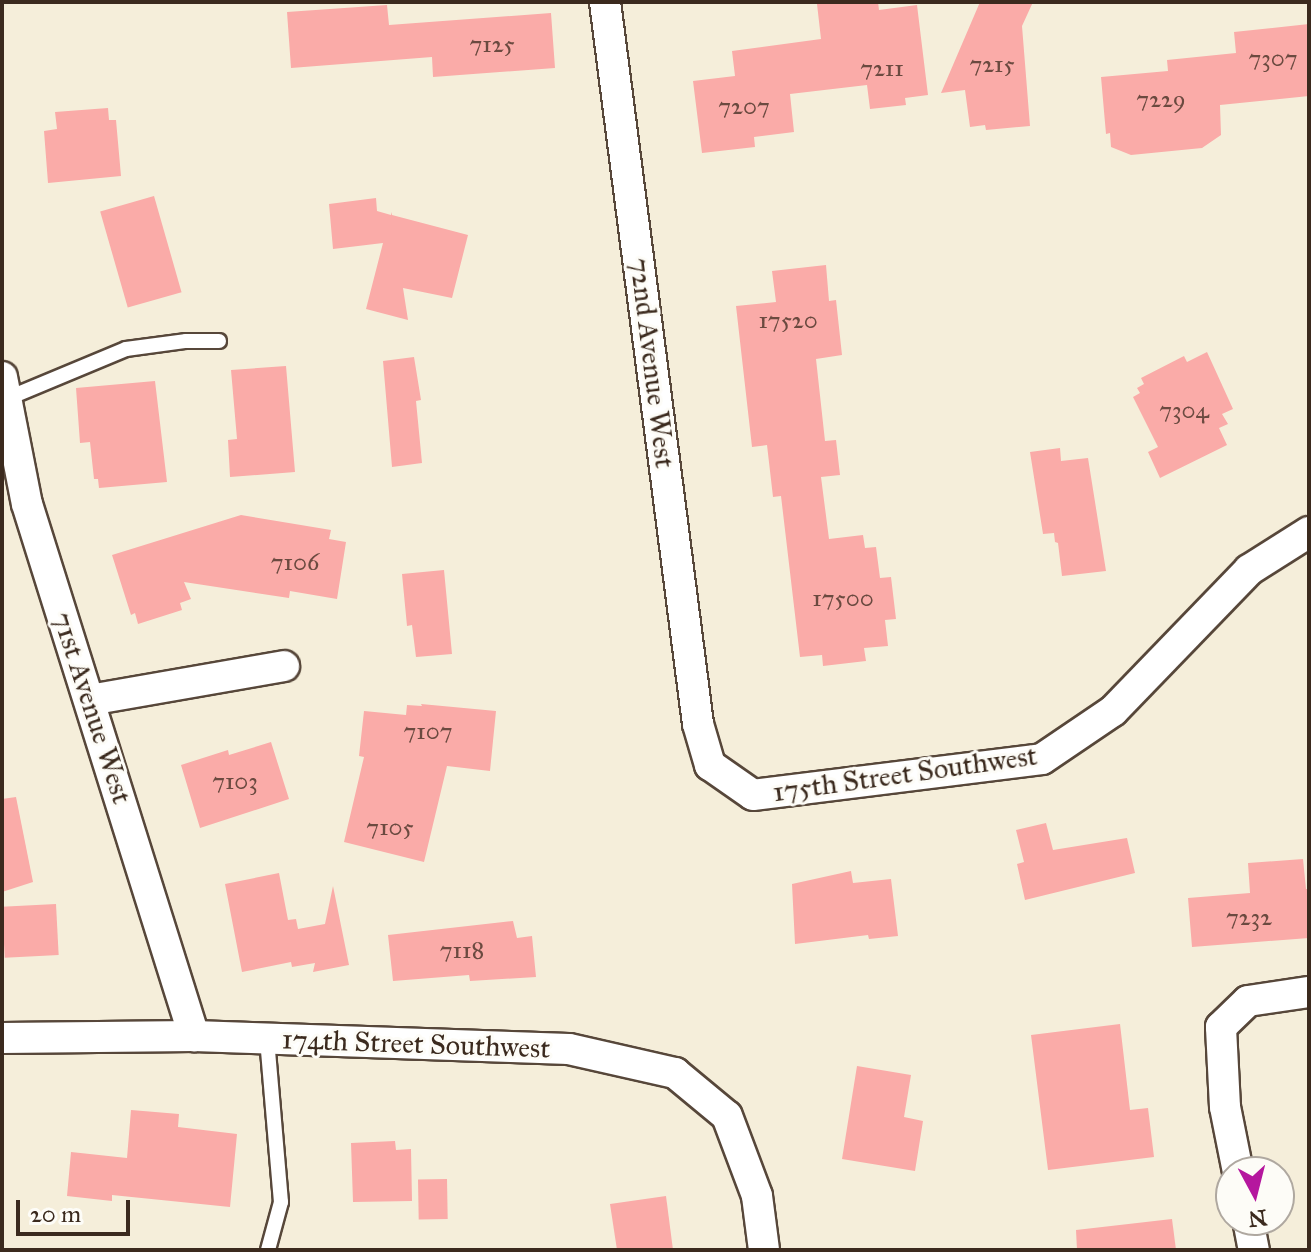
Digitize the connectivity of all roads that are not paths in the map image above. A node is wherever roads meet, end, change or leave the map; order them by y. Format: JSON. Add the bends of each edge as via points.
{"nodes":[{"id":1,"x":605,"y":2,"type":"edge"},
{"id":2,"x":219,"y":341,"type":"dead end"},
{"id":3,"x":4,"y":388,"type":"edge"},
{"id":4,"x":14,"y":506,"type":"edge"},
{"id":5,"x":1309,"y":532,"type":"edge"},
{"id":6,"x":284,"y":666,"type":"dead end"},
{"id":7,"x":90,"y":700,"type":"junction"},
{"id":8,"x":698,"y":724,"type":"joint"},
{"id":9,"x":1309,"y":992,"type":"edge"},
{"id":10,"x":194,"y":1036,"type":"junction"},
{"id":11,"x":2,"y":1038,"type":"edge"},
{"id":12,"x":267,"y":1039,"type":"junction"},
{"id":13,"x":1235,"y":1156,"type":"edge"},
{"id":14,"x":268,"y":1250,"type":"edge"},
{"id":15,"x":764,"y":1250,"type":"edge"}],
"edges":[{"from":1,"to":8,"type":"street","name":"72nd Avenue West"},
{"from":2,"to":3,"type":"lane","via":[[126,349]]},
{"from":3,"to":4,"type":"street","name":"71st Avenue West"},
{"from":4,"to":7,"type":"street","name":"71st Avenue West"},
{"from":5,"to":8,"type":"street","name":"175th Street Southwest","via":[[1249,570],[1113,711],[1042,759],[753,795],[710,765]]},
{"from":6,"to":7,"type":"street"},
{"from":7,"to":10,"type":"street","name":"71st Avenue West"},
{"from":9,"to":13,"type":"street","via":[[1248,1001],[1221,1027],[1225,1107]]},
{"from":10,"to":11,"type":"street","name":"174th Street Southwest"},
{"from":10,"to":12,"type":"street","name":"174th Street Southwest"},
{"from":12,"to":14,"type":"lane","via":[[281,1202]]},
{"from":12,"to":15,"type":"street","name":"174th Street Southwest","via":[[569,1049],[675,1073],[727,1116],[757,1196]]}]}
